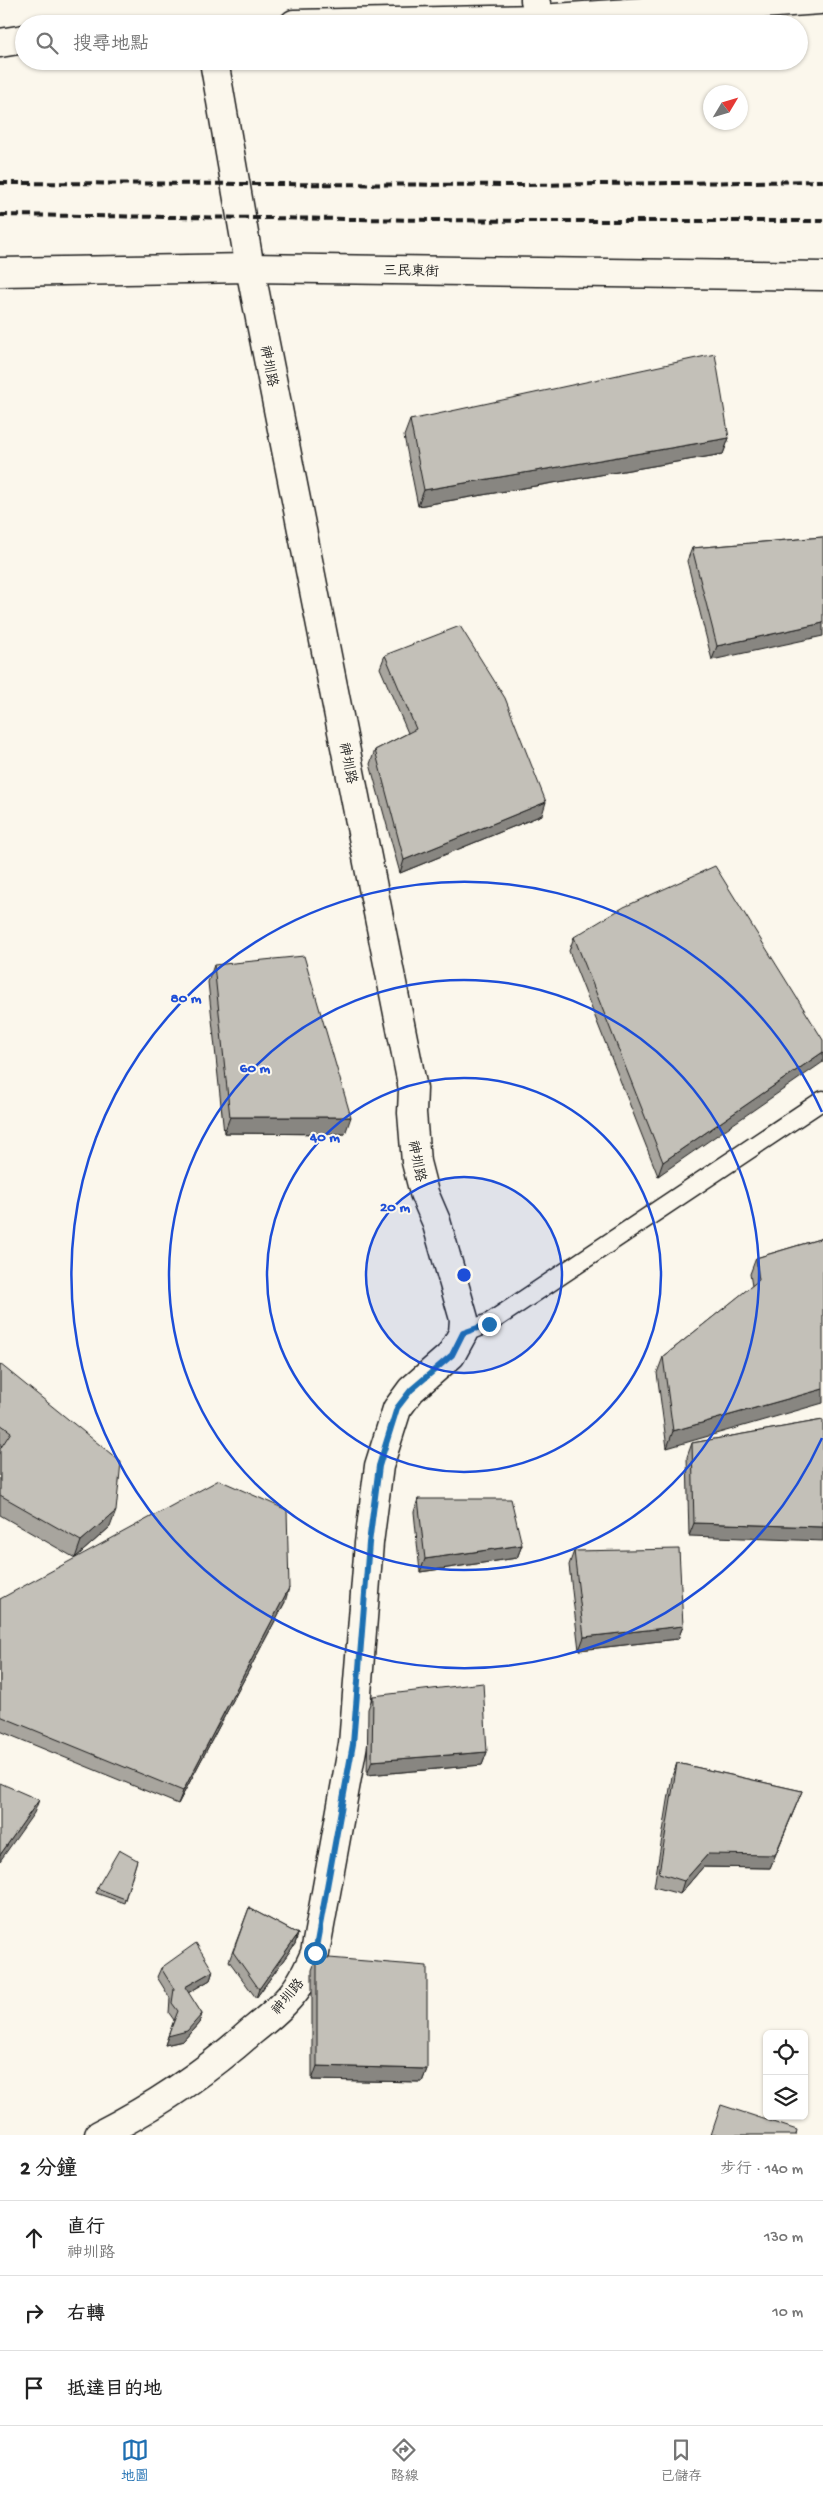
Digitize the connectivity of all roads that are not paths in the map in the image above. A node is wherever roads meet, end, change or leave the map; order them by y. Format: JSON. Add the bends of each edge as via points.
{"nodes":[{"id":1,"x":820,"y":0,"type":"edge"},
{"id":2,"x":537,"y":10,"type":"edge"},
{"id":3,"x":450,"y":15,"type":"edge"},
{"id":4,"x":15,"y":40,"type":"edge"},
{"id":5,"x":0,"y":43,"type":"edge"},
{"id":6,"x":216,"y":70,"type":"edge"},
{"id":7,"x":250,"y":268,"type":"junction"},
{"id":8,"x":0,"y":272,"type":"edge"},
{"id":9,"x":823,"y":276,"type":"edge"},
{"id":10,"x":823,"y":1100,"type":"edge"},
{"id":11,"x":463,"y":1333,"type":"junction"},
{"id":12,"x":99,"y":2135,"type":"edge"}],
"edges":[{"from":1,"to":2,"type":"street"},
{"from":2,"to":3,"type":"street"},
{"from":4,"to":5,"type":"street"},
{"from":6,"to":7,"type":"street","name":"神圳路"},
{"from":7,"to":8,"type":"street","name":"三民東街"},
{"from":7,"to":9,"type":"street","name":"三民東街"},
{"from":7,"to":11,"type":"street","name":"神圳路","via":[[413,1089],[416,1162],[464,1319]]},
{"from":10,"to":11,"type":"lane","via":[[489,1324]]},
{"from":11,"to":12,"type":"street","name":"神圳路","via":[[452,1355],[411,1390],[397,1408],[381,1458],[369,1543],[352,1752],[315,1953],[306,1973],[278,2010],[228,2053],[160,2101]]}]}
